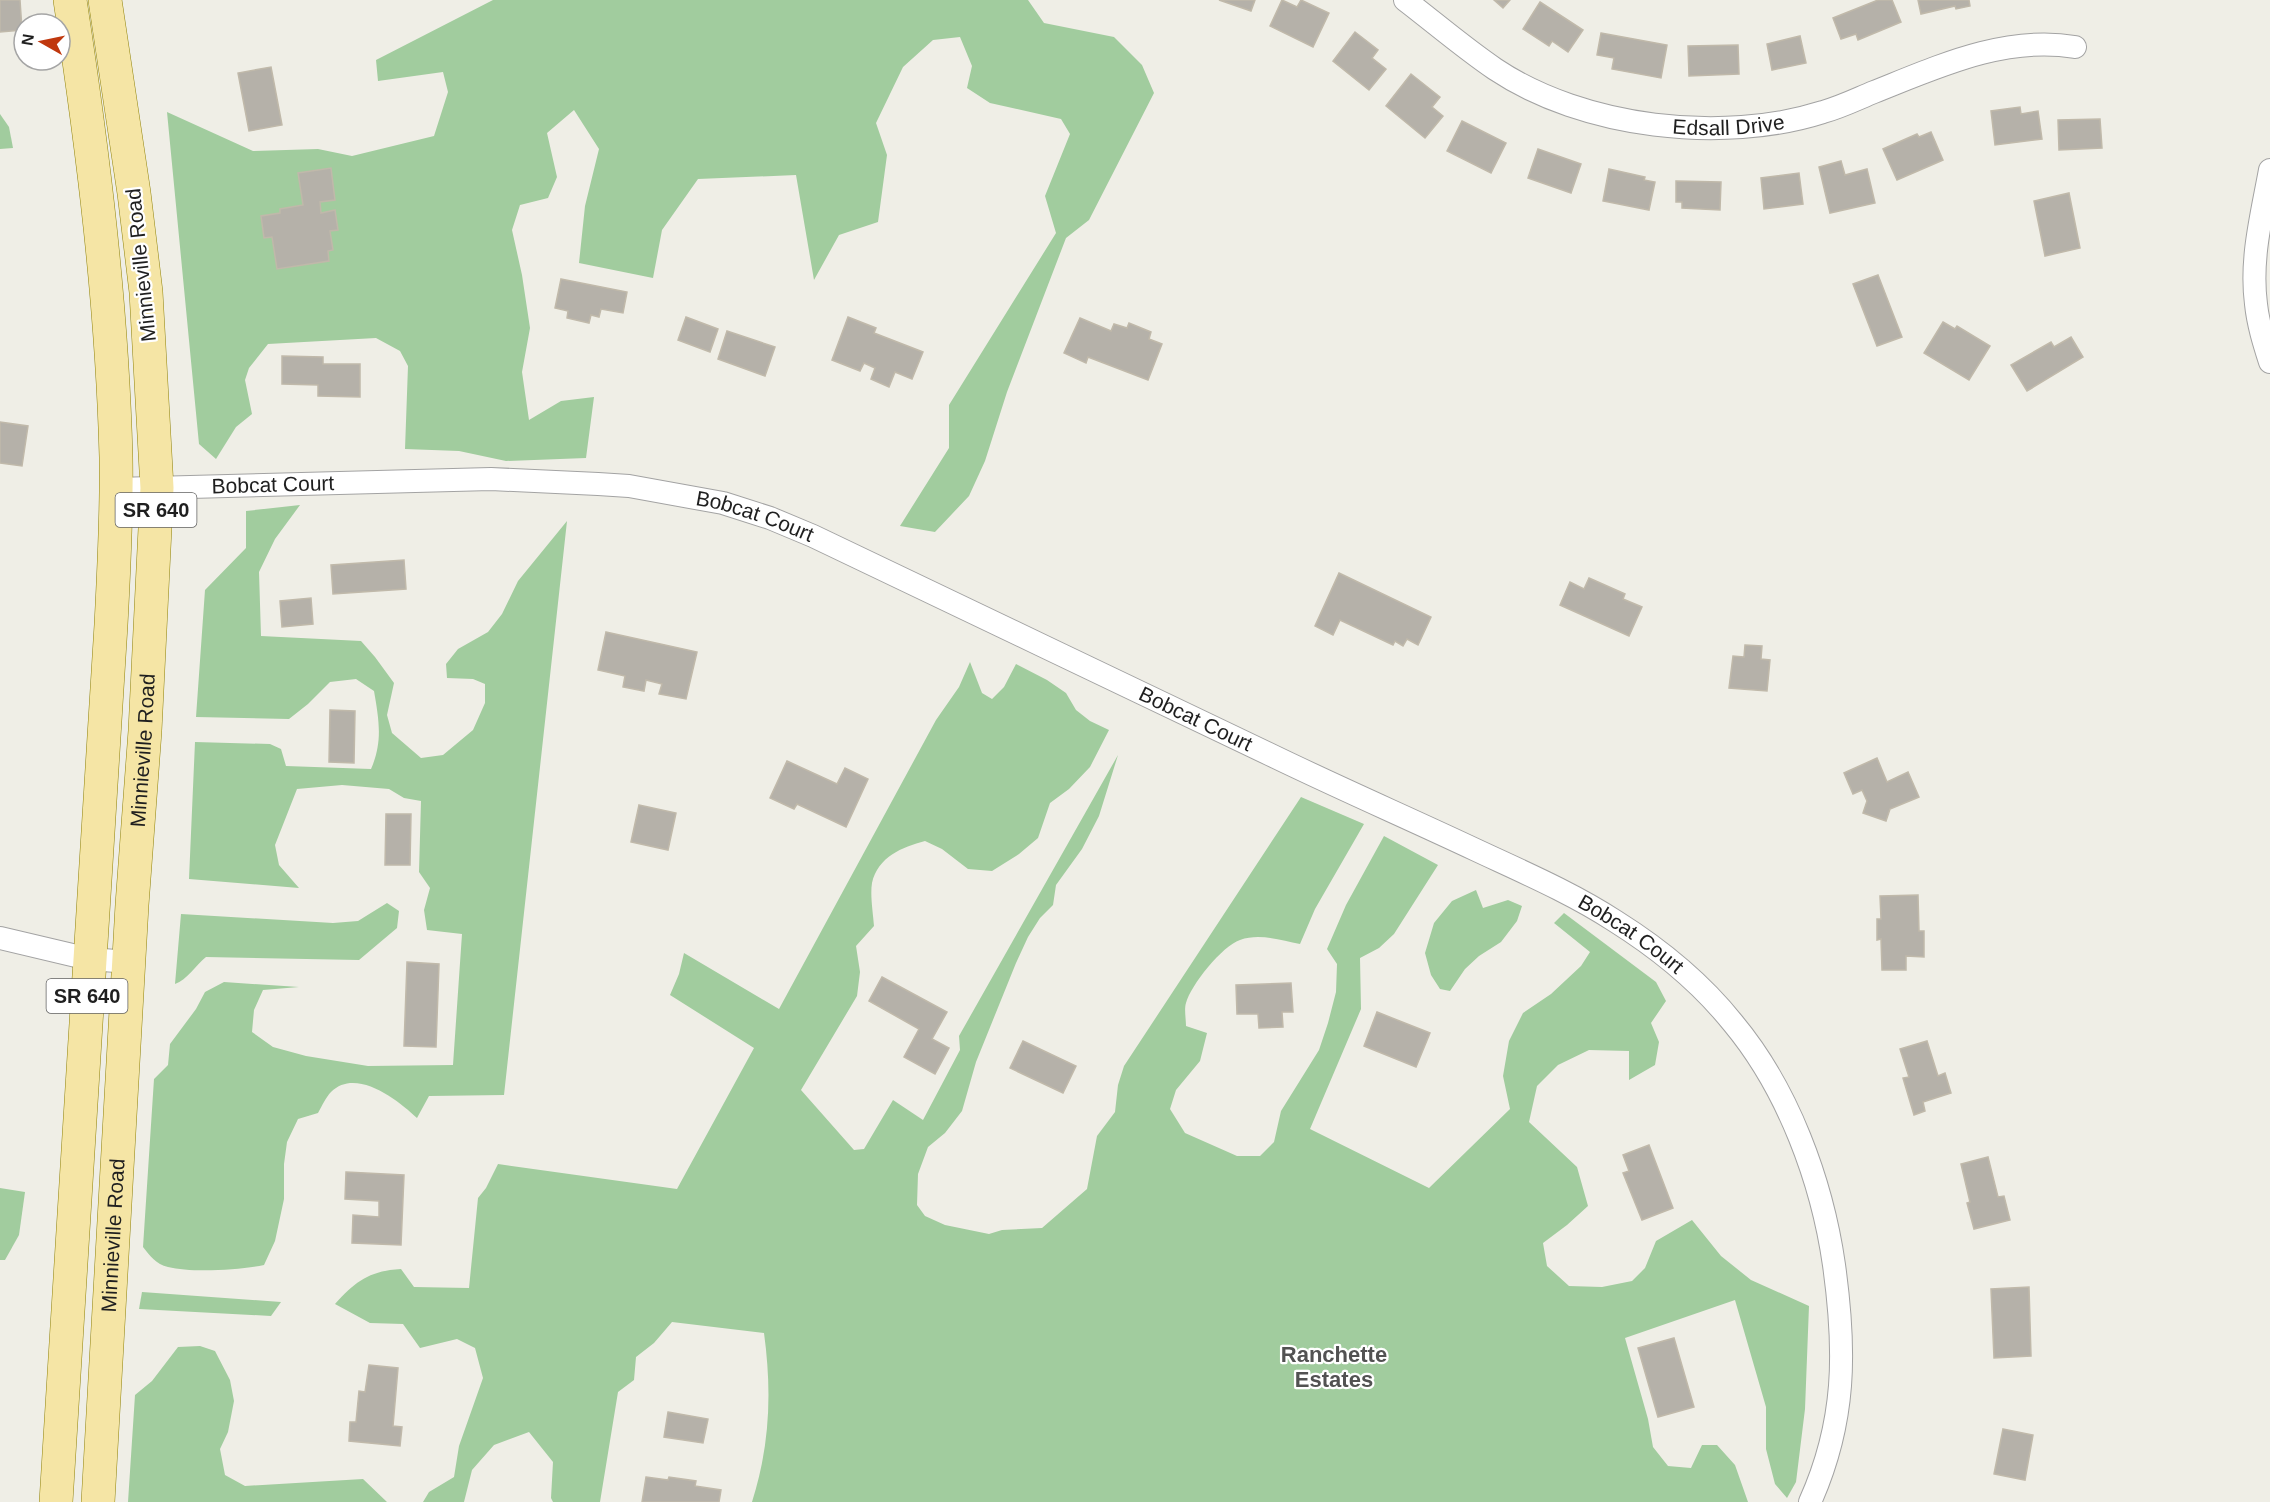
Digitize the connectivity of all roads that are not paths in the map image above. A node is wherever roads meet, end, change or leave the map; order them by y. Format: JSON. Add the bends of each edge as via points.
{"nodes":[{"id":1,"x":70,"y":0,"type":"edge"},
{"id":2,"x":105,"y":0,"type":"edge"},
{"id":3,"x":1405,"y":0,"type":"edge"},
{"id":4,"x":2075,"y":47,"type":"dead end"},
{"id":5,"x":2270,"y":170,"type":"edge"},
{"id":6,"x":2262,"y":273,"type":"edge"},
{"id":7,"x":2270,"y":362,"type":"edge"},
{"id":8,"x":157,"y":488,"type":"junction"},
{"id":9,"x":115,"y":489,"type":"junction"},
{"id":10,"x":0,"y":938,"type":"edge"},
{"id":11,"x":89,"y":959,"type":"junction"},
{"id":12,"x":130,"y":962,"type":"junction"},
{"id":13,"x":56,"y":1502,"type":"edge"},
{"id":14,"x":98,"y":1502,"type":"edge"},
{"id":15,"x":1810,"y":1502,"type":"edge"}],
"edges":[{"from":1,"to":9,"type":"main road","name":"Minnieville Road","number":"SR 640","via":[[98,200],[112,362]]},
{"from":2,"to":8,"type":"main road","name":"Minnieville Road","number":"SR 640","via":[[146,292]]},
{"from":3,"to":4,"type":"street","name":"Edsall Drive","via":[[1496,70],[1545,95],[1602,115],[1677,127],[1750,126],[1797,119],[1971,56],[2014,46],[2050,43]]},
{"from":5,"to":6,"type":"street","via":[[2257,241]]},
{"from":6,"to":7,"type":"street","via":[[2257,311]]},
{"from":8,"to":9,"type":"street","name":"Bobcat Court"},
{"from":8,"to":12,"type":"main road","name":"Minnieville Road","number":"SR 640"},
{"from":8,"to":15,"type":"street","name":"Bobcat Court","via":[[491,479],[629,486],[723,503],[813,536],[1551,885],[1613,919],[1698,986],[1735,1025],[1768,1074],[1804,1147],[1832,1250],[1841,1309],[1843,1364],[1832,1442]]},
{"from":9,"to":11,"type":"main road","name":"Minnieville Road","number":"SR 640","via":[[112,615]]},
{"from":10,"to":11,"type":"street"},
{"from":11,"to":12,"type":"street"},
{"from":11,"to":13,"type":"main road","name":"Minnieville Road","number":"SR 640"},
{"from":12,"to":14,"type":"main road","name":"Minnieville Road","number":"SR 640"}]}
